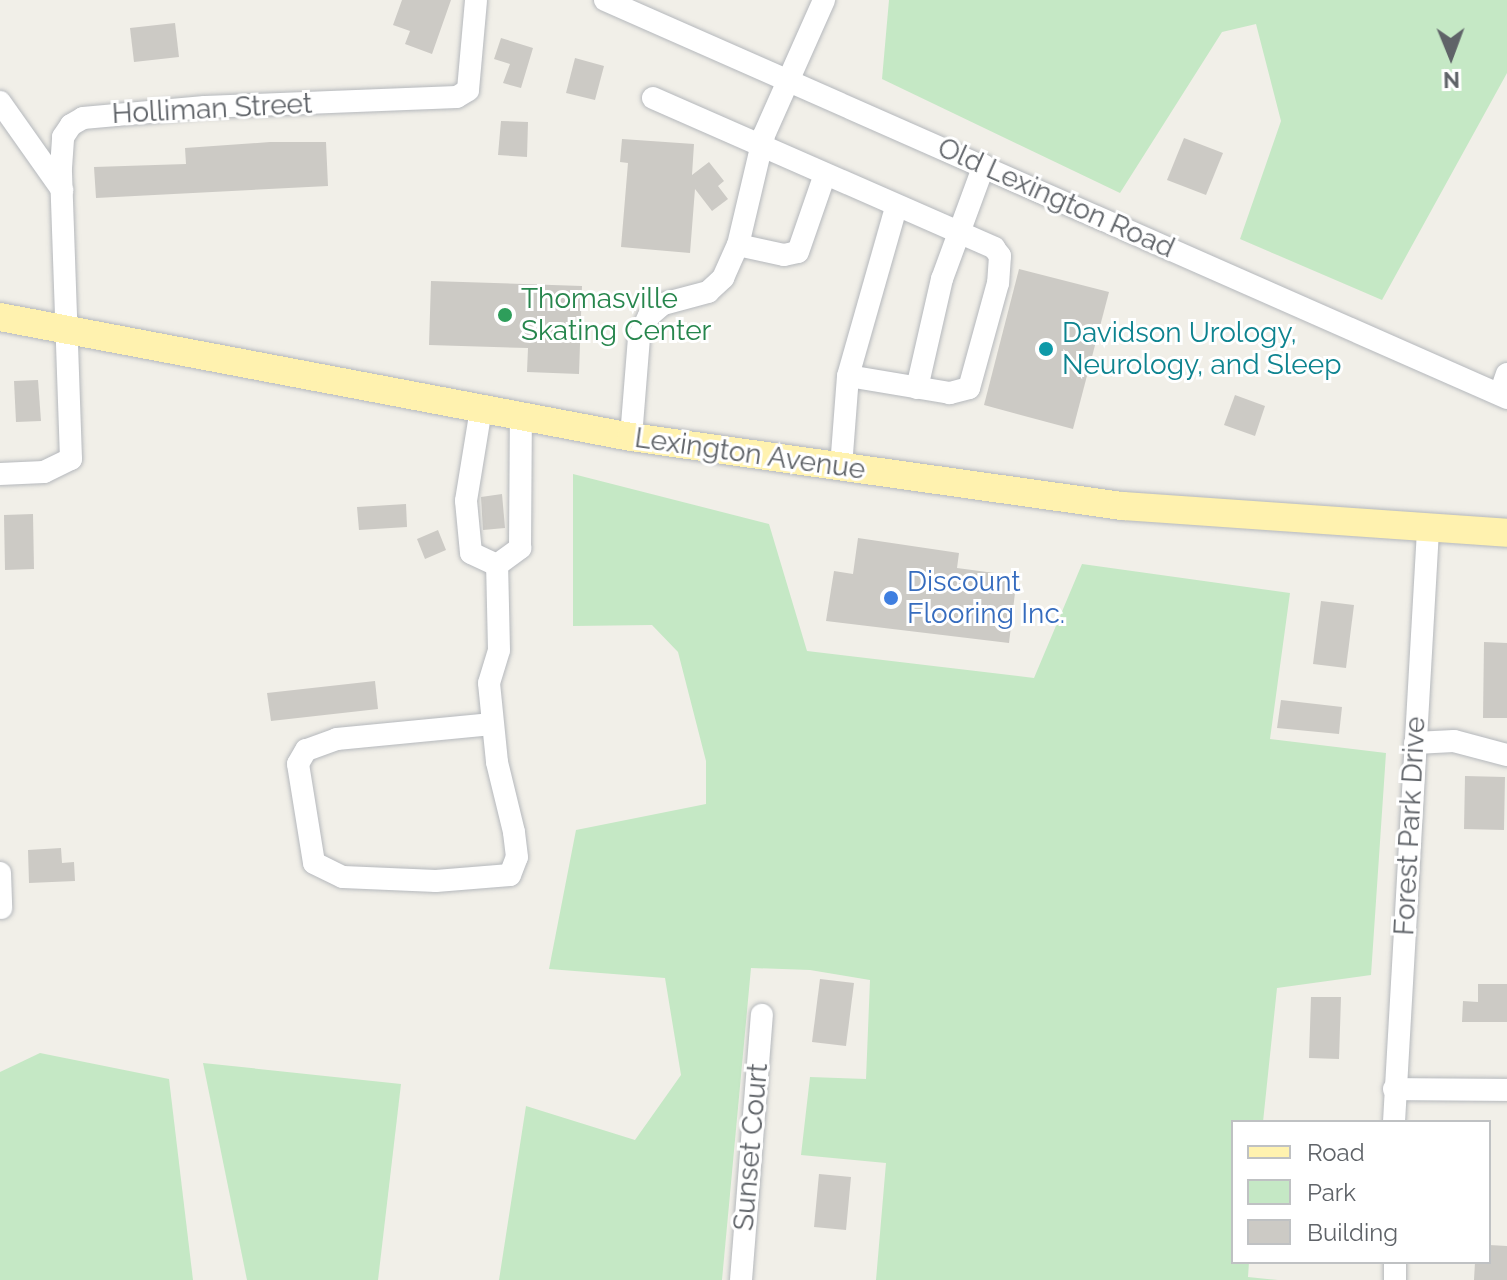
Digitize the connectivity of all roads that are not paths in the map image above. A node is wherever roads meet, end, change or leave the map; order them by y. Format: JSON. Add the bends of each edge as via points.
{"nodes":[{"id":1,"x":476,"y":0,"type":"edge"},
{"id":2,"x":605,"y":0,"type":"edge"},
{"id":3,"x":824,"y":0,"type":"edge"},
{"id":4,"x":789,"y":82,"type":"junction"},
{"id":5,"x":653,"y":98,"type":"dead end"},
{"id":6,"x":0,"y":102,"type":"edge"},
{"id":7,"x":761,"y":150,"type":"junction"},
{"id":8,"x":984,"y":165,"type":"junction"},
{"id":9,"x":824,"y":177,"type":"junction"},
{"id":10,"x":62,"y":190,"type":"junction"},
{"id":11,"x":896,"y":207,"type":"junction"},
{"id":12,"x":959,"y":233,"type":"junction"},
{"id":13,"x":738,"y":245,"type":"junction"},
{"id":14,"x":0,"y":317,"type":"edge"},
{"id":15,"x":68,"y":329,"type":"junction"},
{"id":16,"x":848,"y":376,"type":"junction"},
{"id":17,"x":917,"y":388,"type":"junction"},
{"id":18,"x":1505,"y":389,"type":"edge"},
{"id":19,"x":481,"y":409,"type":"junction"},
{"id":20,"x":521,"y":416,"type":"junction"},
{"id":21,"x":631,"y":437,"type":"junction"},
{"id":22,"x":841,"y":467,"type":"junction"},
{"id":23,"x":0,"y":474,"type":"edge"},
{"id":24,"x":1428,"y":530,"type":"junction"},
{"id":25,"x":1507,"y":533,"type":"edge"},
{"id":26,"x":497,"y":565,"type":"junction"},
{"id":27,"x":492,"y":724,"type":"junction"},
{"id":28,"x":1415,"y":743,"type":"junction"},
{"id":29,"x":1507,"y":755,"type":"edge"},
{"id":30,"x":0,"y":873,"type":"edge"},
{"id":31,"x":1,"y":908,"type":"edge"},
{"id":32,"x":762,"y":1015,"type":"dead end"},
{"id":33,"x":1394,"y":1089,"type":"junction"},
{"id":34,"x":1507,"y":1090,"type":"edge"},
{"id":35,"x":1394,"y":1120,"type":"edge"},
{"id":36,"x":741,"y":1280,"type":"edge"}],
"edges":[{"from":1,"to":10,"type":"street","name":"Holliman Street","via":[[468,90],[457,97],[205,107],[83,118],[63,137]]},
{"from":2,"to":4,"type":"street","name":"Old Lexington Road"},
{"from":3,"to":4,"type":"street"},
{"from":4,"to":7,"type":"street"},
{"from":4,"to":8,"type":"street","name":"Old Lexington Road"},
{"from":5,"to":7,"type":"street"},
{"from":6,"to":10,"type":"street"},
{"from":7,"to":9,"type":"street"},
{"from":7,"to":13,"type":"street"},
{"from":8,"to":12,"type":"street"},
{"from":8,"to":18,"type":"street","name":"Old Lexington Road"},
{"from":9,"to":11,"type":"street"},
{"from":9,"to":13,"type":"street","via":[[798,252],[784,255]]},
{"from":10,"to":15,"type":"street","name":"Holliman Street"},
{"from":11,"to":12,"type":"street"},
{"from":11,"to":16,"type":"street"},
{"from":12,"to":17,"type":"street"},
{"from":12,"to":17,"type":"street","via":[[1000,256],[986,328],[969,388],[950,393]]},
{"from":13,"to":21,"type":"street","via":[[723,278],[708,292],[663,304],[649,316],[639,337]]},
{"from":14,"to":15,"type":"main road","name":"Lexington Avenue"},
{"from":15,"to":19,"type":"main road","name":"Lexington Avenue"},
{"from":15,"to":23,"type":"street","name":"Holliman Street","via":[[71,459],[44,472]]},
{"from":16,"to":17,"type":"street"},
{"from":16,"to":22,"type":"street"},
{"from":19,"to":20,"type":"main road","name":"Lexington Avenue"},
{"from":19,"to":26,"type":"street","via":[[466,501],[471,553]]},
{"from":20,"to":21,"type":"main road","name":"Lexington Avenue"},
{"from":20,"to":26,"type":"street","via":[[520,548]]},
{"from":21,"to":22,"type":"main road","name":"Lexington Avenue"},
{"from":22,"to":24,"type":"main road","name":"Lexington Avenue","via":[[1123,506]]},
{"from":24,"to":25,"type":"main road","name":"Lexington Avenue"},
{"from":24,"to":28,"type":"street","name":"Forest Park Drive"},
{"from":26,"to":27,"type":"street","via":[[499,650],[489,683]]},
{"from":27,"to":27,"type":"street","via":[[517,857],[510,875],[436,881],[343,877],[314,863],[298,764],[306,750],[337,739]]},
{"from":28,"to":29,"type":"street","via":[[1454,741]]},
{"from":28,"to":33,"type":"street","name":"Forest Park Drive"},
{"from":30,"to":31,"type":"street"},
{"from":32,"to":36,"type":"street","name":"Sunset Court"},
{"from":33,"to":34,"type":"street"},
{"from":33,"to":35,"type":"street","name":"Forest Park Drive"}]}
